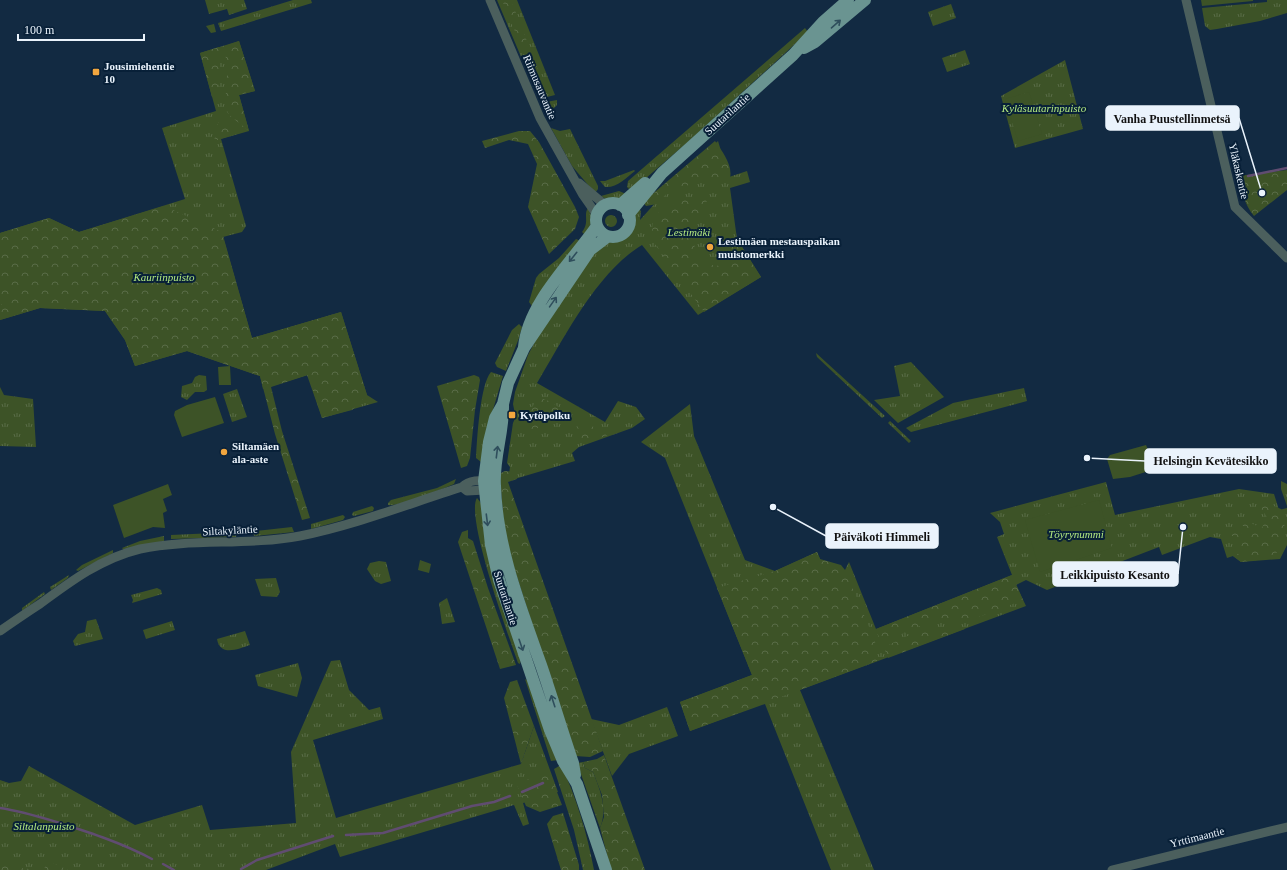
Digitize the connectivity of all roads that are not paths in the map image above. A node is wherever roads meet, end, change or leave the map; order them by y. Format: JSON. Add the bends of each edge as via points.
{"nodes":[{"id":1,"x":490,"y":0,"type":"edge"},
{"id":2,"x":848,"y":0,"type":"edge"},
{"id":3,"x":864,"y":0,"type":"edge"},
{"id":4,"x":1186,"y":0,"type":"edge"},
{"id":5,"x":793,"y":55,"type":"junction"},
{"id":6,"x":575,"y":179,"type":"junction"},
{"id":7,"x":605,"y":205,"type":"junction"},
{"id":8,"x":624,"y":210,"type":"junction"},
{"id":9,"x":597,"y":220,"type":"junction"},
{"id":10,"x":607,"y":236,"type":"junction"},
{"id":11,"x":1287,"y":258,"type":"edge"},
{"id":12,"x":524,"y":348,"type":"junction"},
{"id":13,"x":488,"y":485,"type":"junction"},
{"id":14,"x":0,"y":631,"type":"edge"},
{"id":15,"x":1287,"y":827,"type":"edge"},
{"id":16,"x":595,"y":838,"type":"junction"},
{"id":17,"x":598,"y":870,"type":"edge"},
{"id":18,"x":606,"y":870,"type":"edge"},
{"id":19,"x":1112,"y":870,"type":"edge"}],
"edges":[{"from":1,"to":6,"type":"street","name":"Riimusauvantie","via":[[540,118],[552,143]]},
{"from":2,"to":5,"type":"main road","name":"Suutarilantie","via":[[818,27]]},
{"from":5,"to":3,"type":"main road","name":"Suutarilantie","one_way":true,"via":[[815,42]]},
{"from":4,"to":11,"type":"street","name":"Yläkaskentie","via":[[1235,207]]},
{"from":5,"to":8,"type":"main road","name":"Suutarilantie"},
{"from":6,"to":7,"type":"street","name":"Riimusauvantie"},
{"from":6,"to":9,"type":"street","name":"Riimusauvantie"},
{"from":7,"to":8,"type":"main road","via":[[612,204]]},
{"from":7,"to":9,"type":"main road"},
{"from":8,"to":10,"type":"main road","via":[[629,224],[623,234]]},
{"from":9,"to":10,"type":"main road","via":[[600,232]]},
{"from":9,"to":12,"type":"main road","name":"Suutarilantie","one_way":true,"via":[[541,301],[525,333]]},
{"from":12,"to":10,"type":"main road","name":"Suutarilantie","one_way":true,"via":[[590,250]]},
{"from":12,"to":13,"type":"main road","name":"Suutarilantie","via":[[508,383],[503,404],[504,419]]},
{"from":13,"to":14,"type":"street","name":"Siltakyläntie","via":[[467,482],[462,487],[382,514],[298,536],[169,545],[124,554],[94,567]]},
{"from":13,"to":16,"type":"main road","name":"Suutarilantie","via":[[513,585],[573,763],[577,784]]},
{"from":15,"to":19,"type":"street","name":"Yrttimaantie"},
{"from":16,"to":17,"type":"main road","name":"Suutarilantie"},
{"from":16,"to":18,"type":"main road","name":"Suutarilantie"}]}
